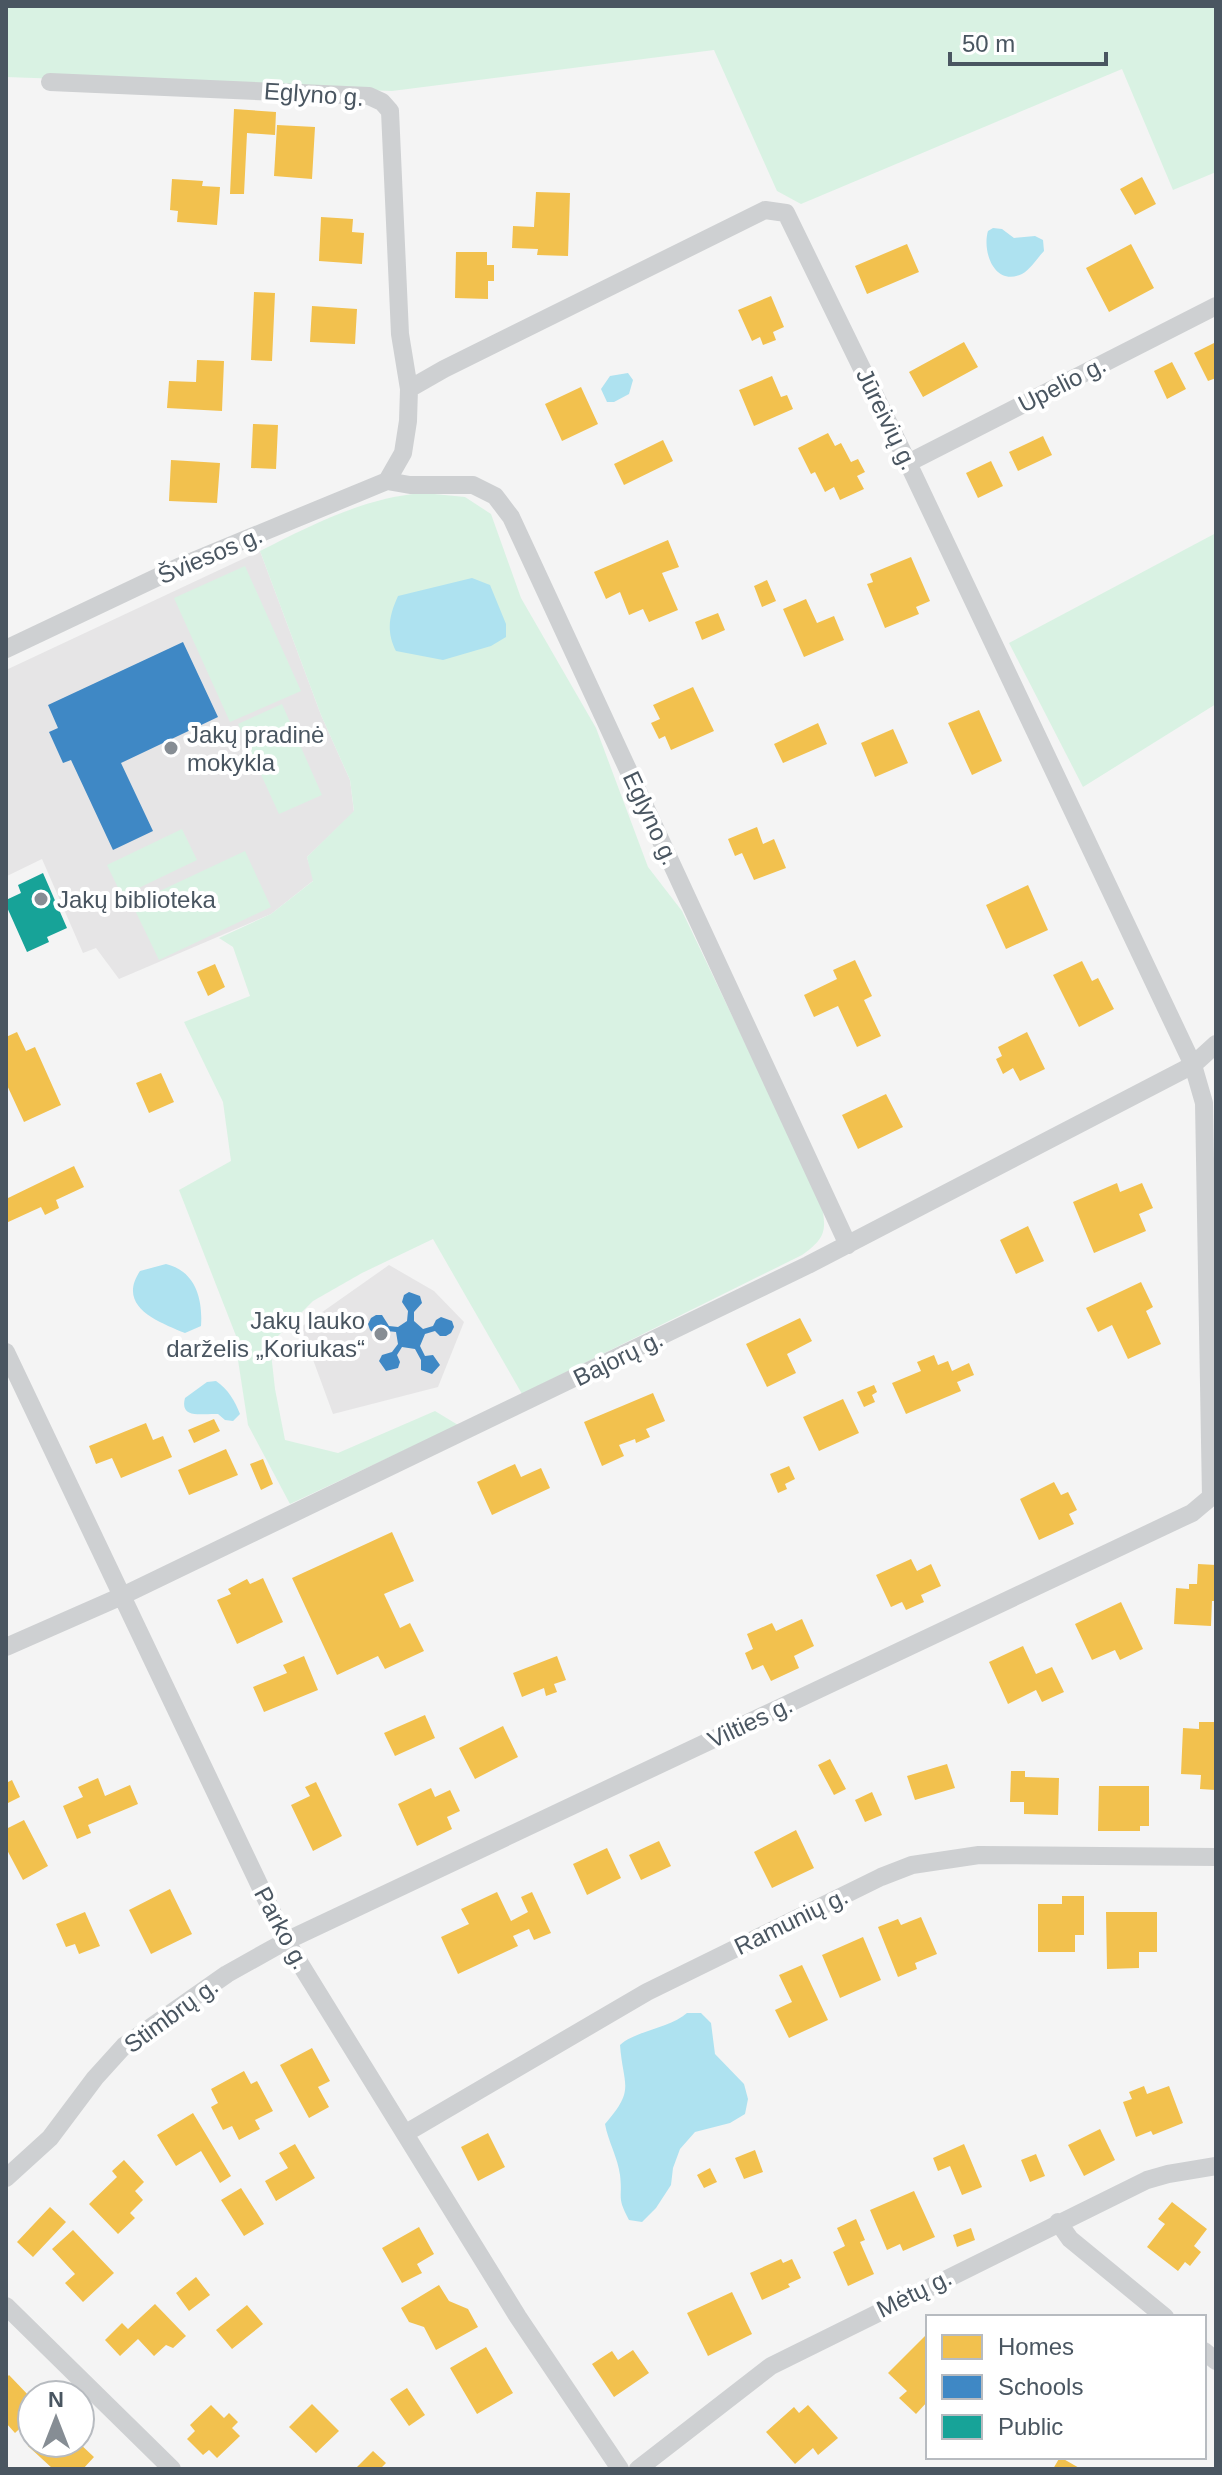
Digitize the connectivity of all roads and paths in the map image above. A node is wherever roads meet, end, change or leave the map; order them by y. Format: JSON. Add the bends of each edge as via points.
{"nodes":[{"id":1,"x":50,"y":82,"type":"dead end"},
{"id":2,"x":1216,"y":306,"type":"edge"},
{"id":3,"x":409,"y":389,"type":"junction"},
{"id":4,"x":908,"y":463,"type":"junction"},
{"id":5,"x":387,"y":481,"type":"junction"},
{"id":6,"x":6,"y":649,"type":"edge"},
{"id":7,"x":1216,"y":1044,"type":"edge"},
{"id":8,"x":1193,"y":1065,"type":"junction"},
{"id":9,"x":848,"y":1245,"type":"junction"},
{"id":10,"x":6,"y":1352,"type":"edge"},
{"id":11,"x":1214,"y":1497,"type":"edge"},
{"id":12,"x":122,"y":1596,"type":"junction"},
{"id":13,"x":6,"y":1647,"type":"edge"},
{"id":14,"x":1216,"y":1857,"type":"edge"},
{"id":15,"x":286,"y":1941,"type":"junction"},
{"id":16,"x":406,"y":2133,"type":"junction"},
{"id":17,"x":1216,"y":2166,"type":"edge"},
{"id":18,"x":6,"y":2178,"type":"edge"},
{"id":19,"x":1058,"y":2222,"type":"junction"},
{"id":20,"x":6,"y":2306,"type":"edge"},
{"id":21,"x":1163,"y":2315,"type":"edge"},
{"id":22,"x":172,"y":2469,"type":"edge"},
{"id":23,"x":620,"y":2469,"type":"edge"},
{"id":24,"x":638,"y":2469,"type":"edge"}],
"edges":[{"from":1,"to":3,"type":"street","name":"Eglyno g.","via":[[369,96],[382,102],[390,111],[400,334]]},
{"from":2,"to":4,"type":"street","name":"Upelio g."},
{"from":3,"to":4,"type":"street","name":"Jūreivių g.","via":[[765,210],[786,213]]},
{"from":3,"to":5,"type":"street","via":[[403,453]]},
{"from":4,"to":8,"type":"street","name":"Jūreivių g."},
{"from":5,"to":6,"type":"street","name":"Šviesos g.","via":[[181,566]]},
{"from":5,"to":9,"type":"street","name":"Eglyno g.","via":[[473,485],[495,496],[511,517]]},
{"from":7,"to":8,"type":"street","name":"Bajorų g."},
{"from":8,"to":9,"type":"street","name":"Bajorų g."},
{"from":8,"to":11,"type":"street","name":"Jūreivių g.","via":[[1204,1103]]},
{"from":9,"to":12,"type":"street","name":"Bajorų g."},
{"from":10,"to":12,"type":"street","name":"Parko g."},
{"from":11,"to":15,"type":"street","name":"Vilties g.","via":[[1192,1513]]},
{"from":12,"to":13,"type":"street","name":"Bajorų g."},
{"from":12,"to":15,"type":"street","name":"Parko g."},
{"from":14,"to":16,"type":"street","name":"Ramunių g.","via":[[979,1855],[912,1865],[647,1992]]},
{"from":15,"to":16,"type":"street","name":"Parko g."},
{"from":15,"to":18,"type":"street","name":"Stimbrų g.","via":[[227,1974],[124,2046],[50,2138]]},
{"from":16,"to":23,"type":"street","name":"Parko g.","via":[[518,2317]]},
{"from":17,"to":19,"type":"street","name":"Mėtų g.","via":[[1147,2180]]},
{"from":19,"to":21,"type":"street","via":[[1070,2239]]},
{"from":19,"to":24,"type":"street","name":"Mėtų g.","via":[[771,2366]]},
{"from":20,"to":22,"type":"street"}]}
